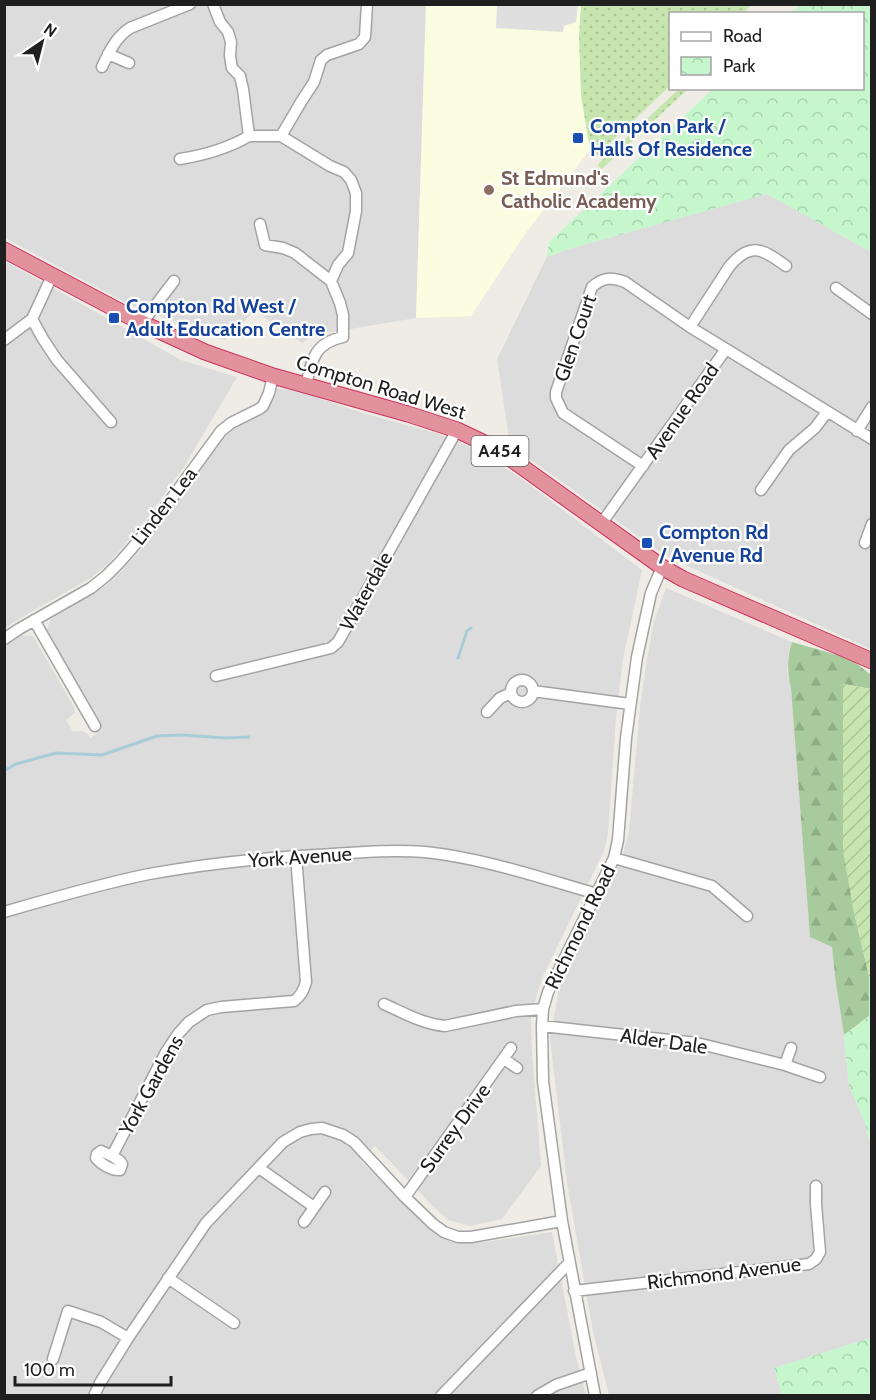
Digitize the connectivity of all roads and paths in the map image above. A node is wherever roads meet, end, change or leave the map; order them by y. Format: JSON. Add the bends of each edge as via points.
{"nodes":[{"id":1,"x":190,"y":4,"type":"edge"},
{"id":2,"x":213,"y":4,"type":"edge"},
{"id":3,"x":367,"y":4,"type":"edge"},
{"id":4,"x":108,"y":54,"type":"junction"},
{"id":5,"x":129,"y":63,"type":"dead end"},
{"id":6,"x":102,"y":67,"type":"dead end"},
{"id":7,"x":249,"y":136,"type":"junction"},
{"id":8,"x":281,"y":136,"type":"junction"},
{"id":9,"x":180,"y":159,"type":"dead end"},
{"id":10,"x":260,"y":224,"type":"dead end"},
{"id":11,"x":4,"y":250,"type":"edge"},
{"id":12,"x":786,"y":266,"type":"dead end"},
{"id":13,"x":52,"y":276,"type":"junction"},
{"id":14,"x":174,"y":281,"type":"dead end"},
{"id":15,"x":331,"y":281,"type":"junction"},
{"id":16,"x":836,"y":288,"type":"dead end"},
{"id":17,"x":872,"y":314,"type":"edge"},
{"id":18,"x":32,"y":319,"type":"junction"},
{"id":19,"x":142,"y":323,"type":"junction"},
{"id":20,"x":690,"y":327,"type":"junction"},
{"id":21,"x":4,"y":340,"type":"edge"},
{"id":22,"x":726,"y":349,"type":"junction"},
{"id":23,"x":273,"y":376,"type":"junction"},
{"id":24,"x":306,"y":385,"type":"junction"},
{"id":25,"x":872,"y":406,"type":"edge"},
{"id":26,"x":827,"y":412,"type":"junction"},
{"id":27,"x":111,"y":422,"type":"dead end"},
{"id":28,"x":457,"y":430,"type":"junction"},
{"id":29,"x":857,"y":431,"type":"junction"},
{"id":30,"x":872,"y":439,"type":"edge"},
{"id":31,"x":643,"y":466,"type":"junction"},
{"id":32,"x":760,"y":490,"type":"dead end"},
{"id":33,"x":601,"y":524,"type":"junction"},
{"id":34,"x":872,"y":524,"type":"edge"},
{"id":35,"x":865,"y":543,"type":"dead end"},
{"id":36,"x":662,"y":567,"type":"junction"},
{"id":37,"x":34,"y":620,"type":"junction"},
{"id":38,"x":4,"y":639,"type":"edge"},
{"id":39,"x":872,"y":661,"type":"edge"},
{"id":40,"x":216,"y":676,"type":"dead end"},
{"id":41,"x":533,"y":691,"type":"junction"},
{"id":42,"x":511,"y":693,"type":"junction"},
{"id":43,"x":630,"y":704,"type":"junction"},
{"id":44,"x":487,"y":712,"type":"dead end"},
{"id":45,"x":95,"y":726,"type":"dead end"},
{"id":46,"x":296,"y":856,"type":"junction"},
{"id":47,"x":614,"y":858,"type":"junction"},
{"id":48,"x":597,"y":894,"type":"junction"},
{"id":49,"x":4,"y":912,"type":"edge"},
{"id":50,"x":747,"y":916,"type":"dead end"},
{"id":51,"x":384,"y":1004,"type":"dead end"},
{"id":52,"x":543,"y":1009,"type":"junction"},
{"id":53,"x":542,"y":1026,"type":"junction"},
{"id":54,"x":511,"y":1048,"type":"dead end"},
{"id":55,"x":791,"y":1048,"type":"dead end"},
{"id":56,"x":504,"y":1059,"type":"junction"},
{"id":57,"x":785,"y":1065,"type":"junction"},
{"id":58,"x":517,"y":1068,"type":"dead end"},
{"id":59,"x":820,"y":1077,"type":"dead end"},
{"id":60,"x":112,"y":1156,"type":"dead end"},
{"id":61,"x":259,"y":1168,"type":"junction"},
{"id":62,"x":816,"y":1186,"type":"dead end"},
{"id":63,"x":325,"y":1192,"type":"dead end"},
{"id":64,"x":405,"y":1197,"type":"junction"},
{"id":65,"x":314,"y":1208,"type":"junction"},
{"id":66,"x":562,"y":1221,"type":"junction"},
{"id":67,"x":304,"y":1222,"type":"dead end"},
{"id":68,"x":569,"y":1263,"type":"junction"},
{"id":69,"x":168,"y":1278,"type":"junction"},
{"id":70,"x":574,"y":1291,"type":"junction"},
{"id":71,"x":234,"y":1323,"type":"dead end"},
{"id":72,"x":128,"y":1338,"type":"junction"},
{"id":73,"x":53,"y":1359,"type":"dead end"},
{"id":74,"x":591,"y":1373,"type":"junction"},
{"id":75,"x":94,"y":1395,"type":"edge"},
{"id":76,"x":441,"y":1395,"type":"edge"},
{"id":77,"x":537,"y":1395,"type":"edge"},
{"id":78,"x":595,"y":1395,"type":"edge"}],
"edges":[{"from":1,"to":4,"type":"street","via":[[130,28]]},
{"from":2,"to":7,"type":"street","via":[[231,42],[231,63],[240,76]]},
{"from":3,"to":8,"type":"street","via":[[365,37],[359,44],[321,60],[314,82]]},
{"from":4,"to":5,"type":"street"},
{"from":4,"to":6,"type":"street"},
{"from":7,"to":8,"type":"street"},
{"from":7,"to":9,"type":"street","via":[[231,147]]},
{"from":8,"to":15,"type":"street","via":[[344,172],[356,193],[348,253]]},
{"from":10,"to":15,"type":"street","via":[[265,245],[295,253]]},
{"from":11,"to":13,"type":"highway","name":"Compton Road West","number":"A454"},
{"from":12,"to":20,"type":"street","via":[[769,253],[751,250],[743,254],[729,267]]},
{"from":13,"to":18,"type":"street"},
{"from":13,"to":19,"type":"highway","name":"Compton Road West","number":"A454"},
{"from":14,"to":19,"type":"street"},
{"from":15,"to":24,"type":"street","via":[[343,315],[343,337],[330,340],[317,351]]},
{"from":16,"to":17,"type":"street"},
{"from":18,"to":21,"type":"street"},
{"from":18,"to":27,"type":"street","via":[[57,360]]},
{"from":19,"to":23,"type":"highway","name":"Compton Road West","number":"A454","via":[[205,352]]},
{"from":20,"to":22,"type":"street","name":"Glen Court"},
{"from":20,"to":31,"type":"street","name":"Glen Court","via":[[625,282],[616,278],[602,280],[592,287],[556,392],[563,413]]},
{"from":22,"to":26,"type":"street","name":"Avenue Road"},
{"from":22,"to":31,"type":"street","name":"Avenue Road"},
{"from":23,"to":24,"type":"highway","name":"Compton Road West","number":"A454"},
{"from":23,"to":37,"type":"street","name":"Linden Lea","via":[[263,406],[221,431],[120,562],[91,588]]},
{"from":24,"to":28,"type":"highway","name":"Compton Road West","number":"A454"},
{"from":25,"to":29,"type":"street"},
{"from":26,"to":29,"type":"street","name":"Avenue Road"},
{"from":26,"to":32,"type":"street","via":[[789,450]]},
{"from":28,"to":33,"type":"highway","name":"Compton Road West","number":"A454","via":[[497,449]]},
{"from":28,"to":40,"type":"street","name":"Waterdale","via":[[338,642],[331,648]]},
{"from":29,"to":30,"type":"street","name":"Avenue Road"},
{"from":31,"to":33,"type":"street","name":"Avenue Road"},
{"from":33,"to":36,"type":"highway","name":"Compton Road West","number":"A454"},
{"from":34,"to":35,"type":"street"},
{"from":36,"to":39,"type":"highway","number":"A454"},
{"from":36,"to":43,"type":"street","name":"Richmond Road","via":[[651,593],[640,640]]},
{"from":37,"to":38,"type":"street","name":"Linden Lea"},
{"from":37,"to":45,"type":"street"},
{"from":41,"to":42,"type":"street","via":[[522,702]]},
{"from":41,"to":42,"type":"street","via":[[530,683],[520,680],[514,683]]},
{"from":41,"to":43,"type":"street"},
{"from":42,"to":44,"type":"street"},
{"from":43,"to":47,"type":"street","name":"Richmond Road"},
{"from":46,"to":48,"type":"street","name":"York Avenue","via":[[425,852],[502,867]]},
{"from":46,"to":49,"type":"street","name":"York Avenue","via":[[148,874]]},
{"from":46,"to":60,"type":"street","name":"York Gardens","via":[[306,982],[303,992],[294,1001],[207,1010],[189,1022],[166,1052]]},
{"from":47,"to":48,"type":"street","name":"Richmond Road"},
{"from":47,"to":50,"type":"street","via":[[712,886]]},
{"from":48,"to":52,"type":"street","name":"Richmond Road"},
{"from":51,"to":52,"type":"street","via":[[422,1021],[445,1026]]},
{"from":52,"to":53,"type":"street","name":"Richmond Road"},
{"from":53,"to":57,"type":"street","name":"Alder Dale","via":[[697,1043]]},
{"from":53,"to":66,"type":"street","name":"Richmond Road","via":[[543,1081]]},
{"from":54,"to":56,"type":"street","name":"Surrey Drive"},
{"from":55,"to":57,"type":"street"},
{"from":56,"to":58,"type":"street"},
{"from":56,"to":64,"type":"street","name":"Surrey Drive"},
{"from":57,"to":59,"type":"street","name":"Alder Dale"},
{"from":61,"to":64,"type":"street","via":[[292,1136],[322,1128],[354,1142]]},
{"from":61,"to":65,"type":"street"},
{"from":61,"to":69,"type":"street","via":[[206,1223]]},
{"from":62,"to":70,"type":"street","name":"Richmond Avenue","via":[[811,1204],[820,1252],[809,1264]]},
{"from":63,"to":65,"type":"street"},
{"from":64,"to":66,"type":"street","via":[[433,1224],[458,1237]]},
{"from":65,"to":67,"type":"street"},
{"from":66,"to":68,"type":"street","name":"Richmond Road"},
{"from":68,"to":70,"type":"street","name":"Richmond Road"},
{"from":68,"to":76,"type":"street"},
{"from":69,"to":71,"type":"street"},
{"from":69,"to":72,"type":"street"},
{"from":70,"to":74,"type":"street","name":"Richmond Road"},
{"from":72,"to":73,"type":"street","via":[[101,1322],[68,1311]]},
{"from":72,"to":75,"type":"street"},
{"from":74,"to":77,"type":"street"},
{"from":74,"to":78,"type":"street","name":"Richmond Road"}]}
